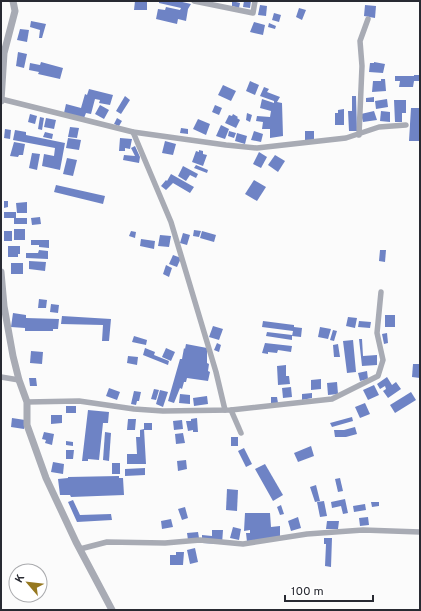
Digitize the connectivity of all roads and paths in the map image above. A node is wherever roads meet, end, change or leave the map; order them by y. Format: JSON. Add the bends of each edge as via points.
{"nodes":[{"id":1,"x":13,"y":1,"type":"edge"},
{"id":2,"x":194,"y":1,"type":"edge"},
{"id":3,"x":255,"y":1,"type":"edge"},
{"id":4,"x":368,"y":19,"type":"dead end"},
{"id":5,"x":1,"y":100,"type":"edge"},
{"id":6,"x":406,"y":125,"type":"dead end"},
{"id":7,"x":133,"y":132,"type":"junction"},
{"id":8,"x":359,"y":135,"type":"junction"},
{"id":9,"x":1,"y":272,"type":"edge"},
{"id":10,"x":381,"y":292,"type":"dead end"},
{"id":11,"x":1,"y":377,"type":"edge"},
{"id":12,"x":19,"y":380,"type":"junction"},
{"id":13,"x":27,"y":402,"type":"junction"},
{"id":14,"x":228,"y":410,"type":"junction"},
{"id":15,"x":241,"y":433,"type":"dead end"},
{"id":16,"x":420,"y":532,"type":"edge"},
{"id":17,"x":80,"y":548,"type":"junction"},
{"id":18,"x":112,"y":610,"type":"edge"}],
"edges":[{"from":1,"to":5,"type":"street","via":[[15,11],[4,54]]},
{"from":2,"to":3,"type":"street","via":[[253,13]]},
{"from":4,"to":8,"type":"street","via":[[360,41],[362,66]]},
{"from":5,"to":7,"type":"street"},
{"from":6,"to":8,"type":"street","via":[[379,127]]},
{"from":7,"to":8,"type":"street","via":[[256,148]]},
{"from":7,"to":14,"type":"street","via":[[171,222]]},
{"from":9,"to":12,"type":"street","via":[[4,306]]},
{"from":10,"to":14,"type":"street","via":[[378,333],[383,360],[378,376],[332,399]]},
{"from":11,"to":12,"type":"street"},
{"from":12,"to":13,"type":"street"},
{"from":13,"to":14,"type":"street","via":[[79,401],[163,411]]},
{"from":13,"to":17,"type":"street","via":[[27,425],[46,478]]},
{"from":14,"to":15,"type":"street"},
{"from":16,"to":17,"type":"street","via":[[363,530],[307,534],[243,544],[200,540],[164,543],[107,542]]},
{"from":17,"to":18,"type":"street"}]}
